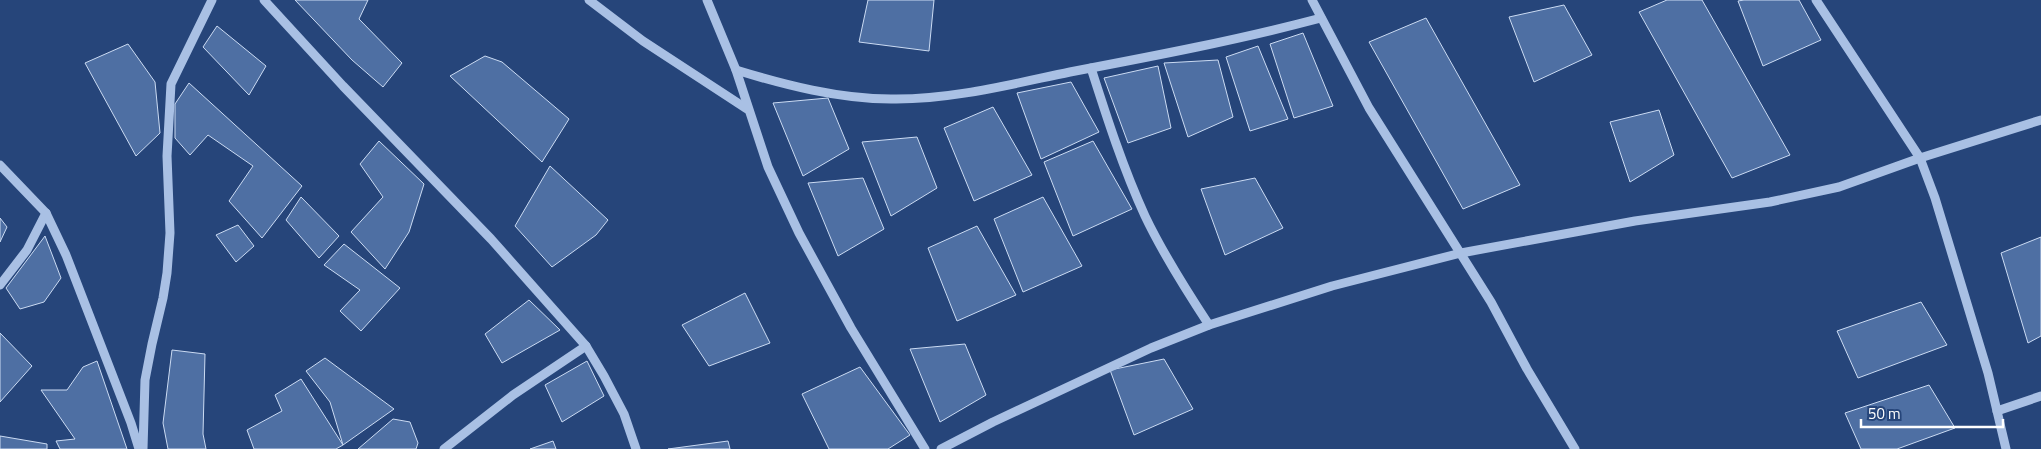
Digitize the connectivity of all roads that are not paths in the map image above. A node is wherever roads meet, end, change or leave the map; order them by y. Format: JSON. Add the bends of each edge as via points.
{"nodes":[{"id":1,"x":212,"y":0,"type":"edge"},
{"id":2,"x":264,"y":0,"type":"edge"},
{"id":3,"x":589,"y":0,"type":"edge"},
{"id":4,"x":707,"y":0,"type":"edge"},
{"id":5,"x":1312,"y":0,"type":"edge"},
{"id":6,"x":1816,"y":0,"type":"edge"},
{"id":7,"x":1321,"y":18,"type":"junction"},
{"id":8,"x":1091,"y":68,"type":"junction"},
{"id":9,"x":736,"y":70,"type":"junction"},
{"id":10,"x":748,"y":109,"type":"junction"},
{"id":11,"x":2041,"y":120,"type":"edge"},
{"id":12,"x":1920,"y":158,"type":"junction"},
{"id":13,"x":0,"y":165,"type":"edge"},
{"id":14,"x":46,"y":213,"type":"junction"},
{"id":15,"x":1461,"y":253,"type":"junction"},
{"id":16,"x":0,"y":285,"type":"edge"},
{"id":17,"x":1209,"y":325,"type":"junction"},
{"id":18,"x":586,"y":346,"type":"junction"},
{"id":19,"x":2041,"y":396,"type":"edge"},
{"id":20,"x":1997,"y":412,"type":"junction"},
{"id":21,"x":139,"y":449,"type":"edge"},
{"id":22,"x":143,"y":449,"type":"edge"},
{"id":23,"x":444,"y":449,"type":"edge"},
{"id":24,"x":636,"y":449,"type":"edge"},
{"id":25,"x":924,"y":449,"type":"edge"},
{"id":26,"x":941,"y":449,"type":"edge"},
{"id":27,"x":1575,"y":449,"type":"edge"},
{"id":28,"x":2006,"y":449,"type":"edge"}],
"edges":[{"from":1,"to":22,"type":"street","via":[[171,84],[167,156],[170,233],[163,298],[145,380]]},
{"from":2,"to":18,"type":"street","via":[[491,239]]},
{"from":3,"to":10,"type":"street","via":[[643,41]]},
{"from":4,"to":9,"type":"street"},
{"from":5,"to":7,"type":"street"},
{"from":6,"to":12,"type":"street"},
{"from":7,"to":8,"type":"street","via":[[1265,33]]},
{"from":7,"to":15,"type":"street","via":[[1370,108]]},
{"from":8,"to":9,"type":"street","via":[[929,98],[890,99],[848,96],[774,82]]},
{"from":8,"to":17,"type":"street","via":[[1112,134],[1146,216],[1179,279]]},
{"from":9,"to":10,"type":"street"},
{"from":10,"to":25,"type":"street","via":[[768,167],[798,233]]},
{"from":11,"to":12,"type":"street"},
{"from":12,"to":15,"type":"street","via":[[1839,186],[1770,202],[1635,221]]},
{"from":12,"to":20,"type":"street","via":[[1935,198]]},
{"from":13,"to":14,"type":"street"},
{"from":14,"to":16,"type":"street","via":[[27,250]]},
{"from":14,"to":21,"type":"street","via":[[66,255]]},
{"from":15,"to":17,"type":"street","via":[[1332,286]]},
{"from":15,"to":27,"type":"street","via":[[1526,370]]},
{"from":17,"to":26,"type":"street","via":[[1151,348]]},
{"from":18,"to":23,"type":"street","via":[[514,395]]},
{"from":18,"to":24,"type":"street","via":[[624,414]]},
{"from":19,"to":20,"type":"street"},
{"from":20,"to":28,"type":"street"}]}
